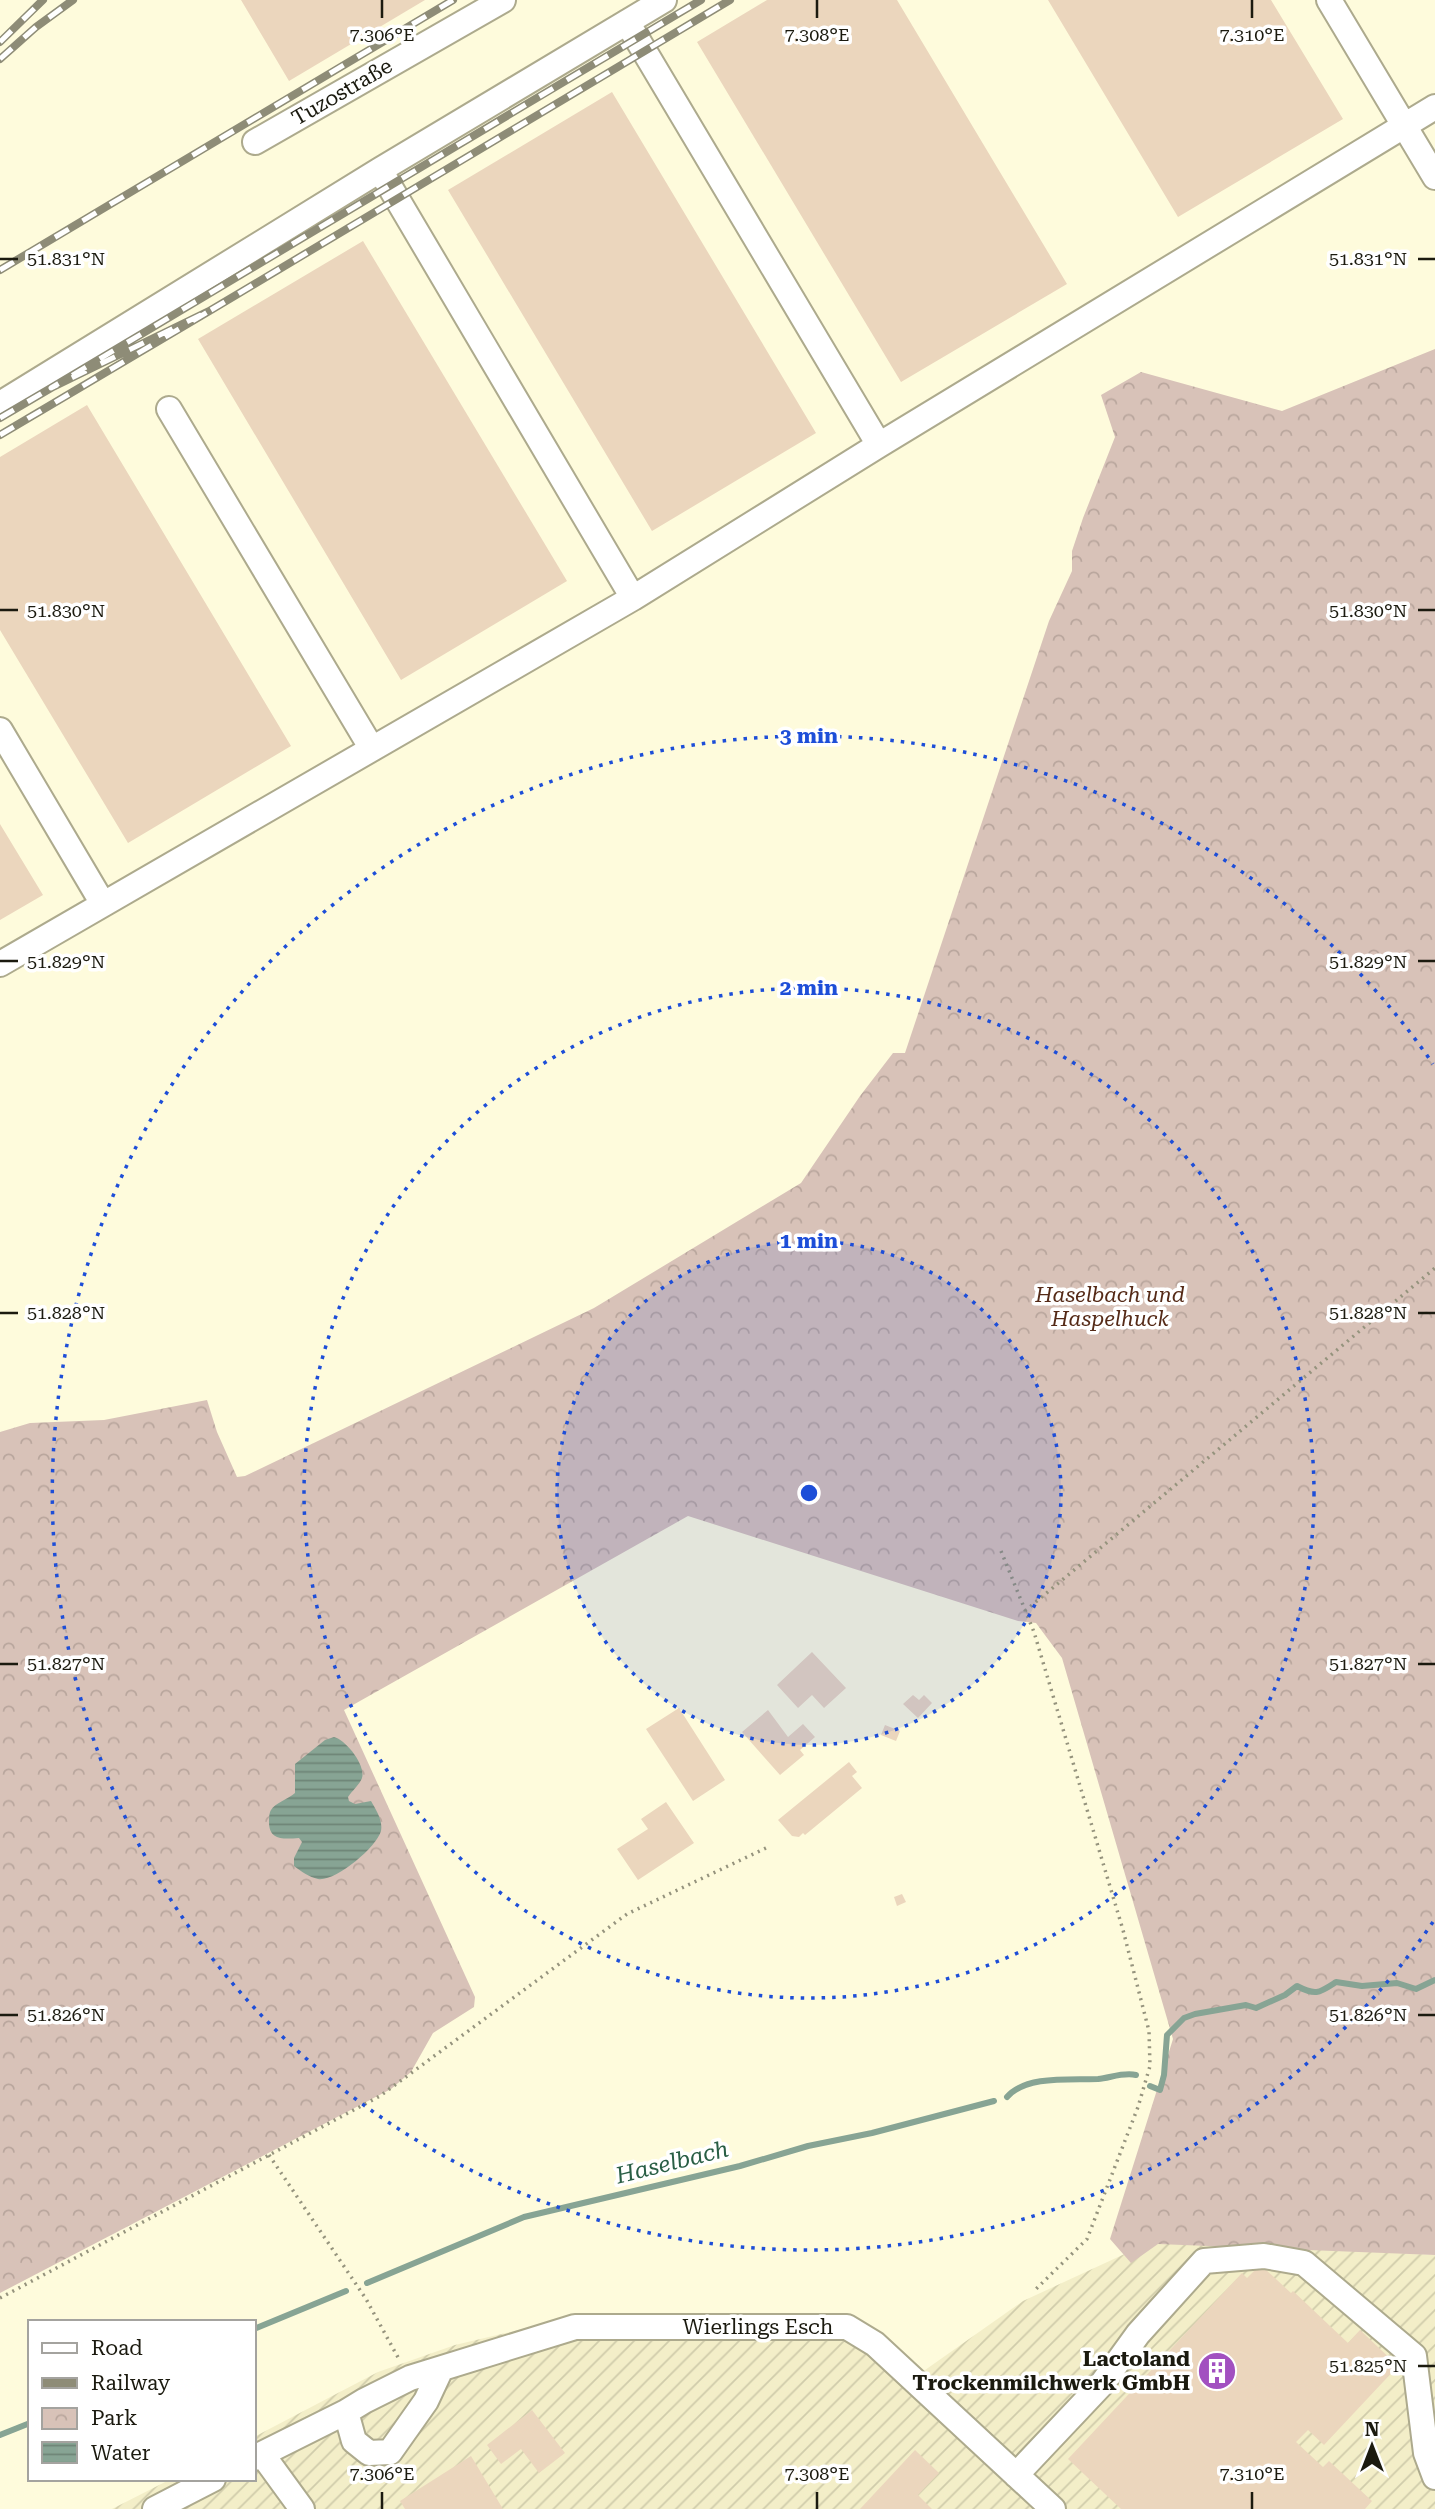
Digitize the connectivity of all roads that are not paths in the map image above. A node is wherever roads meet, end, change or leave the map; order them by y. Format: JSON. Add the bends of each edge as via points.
{"nodes":[{"id":1,"x":503,"y":0,"type":"edge"},
{"id":2,"x":664,"y":0,"type":"edge"},
{"id":3,"x":1329,"y":0,"type":"edge"},
{"id":4,"x":627,"y":22,"type":"junction"},
{"id":5,"x":1435,"y":107,"type":"edge"},
{"id":6,"x":1403,"y":126,"type":"junction"},
{"id":7,"x":255,"y":142,"type":"dead end"},
{"id":8,"x":380,"y":170,"type":"junction"},
{"id":9,"x":1435,"y":177,"type":"edge"},
{"id":10,"x":0,"y":404,"type":"edge"},
{"id":11,"x":169,"y":409,"type":"dead end"},
{"id":12,"x":879,"y":445,"type":"junction"},
{"id":13,"x":632,"y":598,"type":"junction"},
{"id":14,"x":0,"y":730,"type":"edge"},
{"id":15,"x":372,"y":749,"type":"junction"},
{"id":16,"x":103,"y":904,"type":"junction"},
{"id":17,"x":0,"y":964,"type":"edge"},
{"id":18,"x":441,"y":2369,"type":"junction"},
{"id":19,"x":346,"y":2413,"type":"junction"},
{"id":20,"x":258,"y":2456,"type":"edge"},
{"id":21,"x":1016,"y":2475,"type":"junction"},
{"id":22,"x":1435,"y":2477,"type":"edge"},
{"id":23,"x":209,"y":2481,"type":"edge"},
{"id":24,"x":155,"y":2509,"type":"edge"},
{"id":25,"x":302,"y":2509,"type":"edge"},
{"id":26,"x":1053,"y":2509,"type":"edge"}],
"edges":[{"from":1,"to":7,"type":"street","name":"Tuzostraße"},
{"from":2,"to":4,"type":"street"},
{"from":3,"to":6,"type":"street"},
{"from":4,"to":8,"type":"street"},
{"from":4,"to":12,"type":"street"},
{"from":5,"to":6,"type":"street"},
{"from":6,"to":9,"type":"street"},
{"from":6,"to":12,"type":"street"},
{"from":8,"to":10,"type":"street"},
{"from":8,"to":13,"type":"street"},
{"from":11,"to":15,"type":"street"},
{"from":12,"to":13,"type":"street"},
{"from":13,"to":15,"type":"street"},
{"from":14,"to":16,"type":"street"},
{"from":15,"to":16,"type":"street"},
{"from":16,"to":17,"type":"street"},
{"from":18,"to":19,"type":"street","name":"Wierlings Esch","via":[[410,2378]]},
{"from":18,"to":19,"type":"street","via":[[426,2401],[390,2452],[369,2453],[354,2441]]},
{"from":18,"to":21,"type":"street","name":"Wierlings Esch","via":[[575,2327],[847,2327],[875,2344]]},
{"from":19,"to":20,"type":"street","name":"Wierlings Esch"},
{"from":20,"to":25,"type":"street"},
{"from":21,"to":22,"type":"street","via":[[1101,2385],[1138,2334],[1204,2261],[1264,2256],[1304,2263],[1414,2356],[1426,2453]]},
{"from":21,"to":26,"type":"street","name":"Wierlings Esch"},
{"from":23,"to":24,"type":"street"}]}
